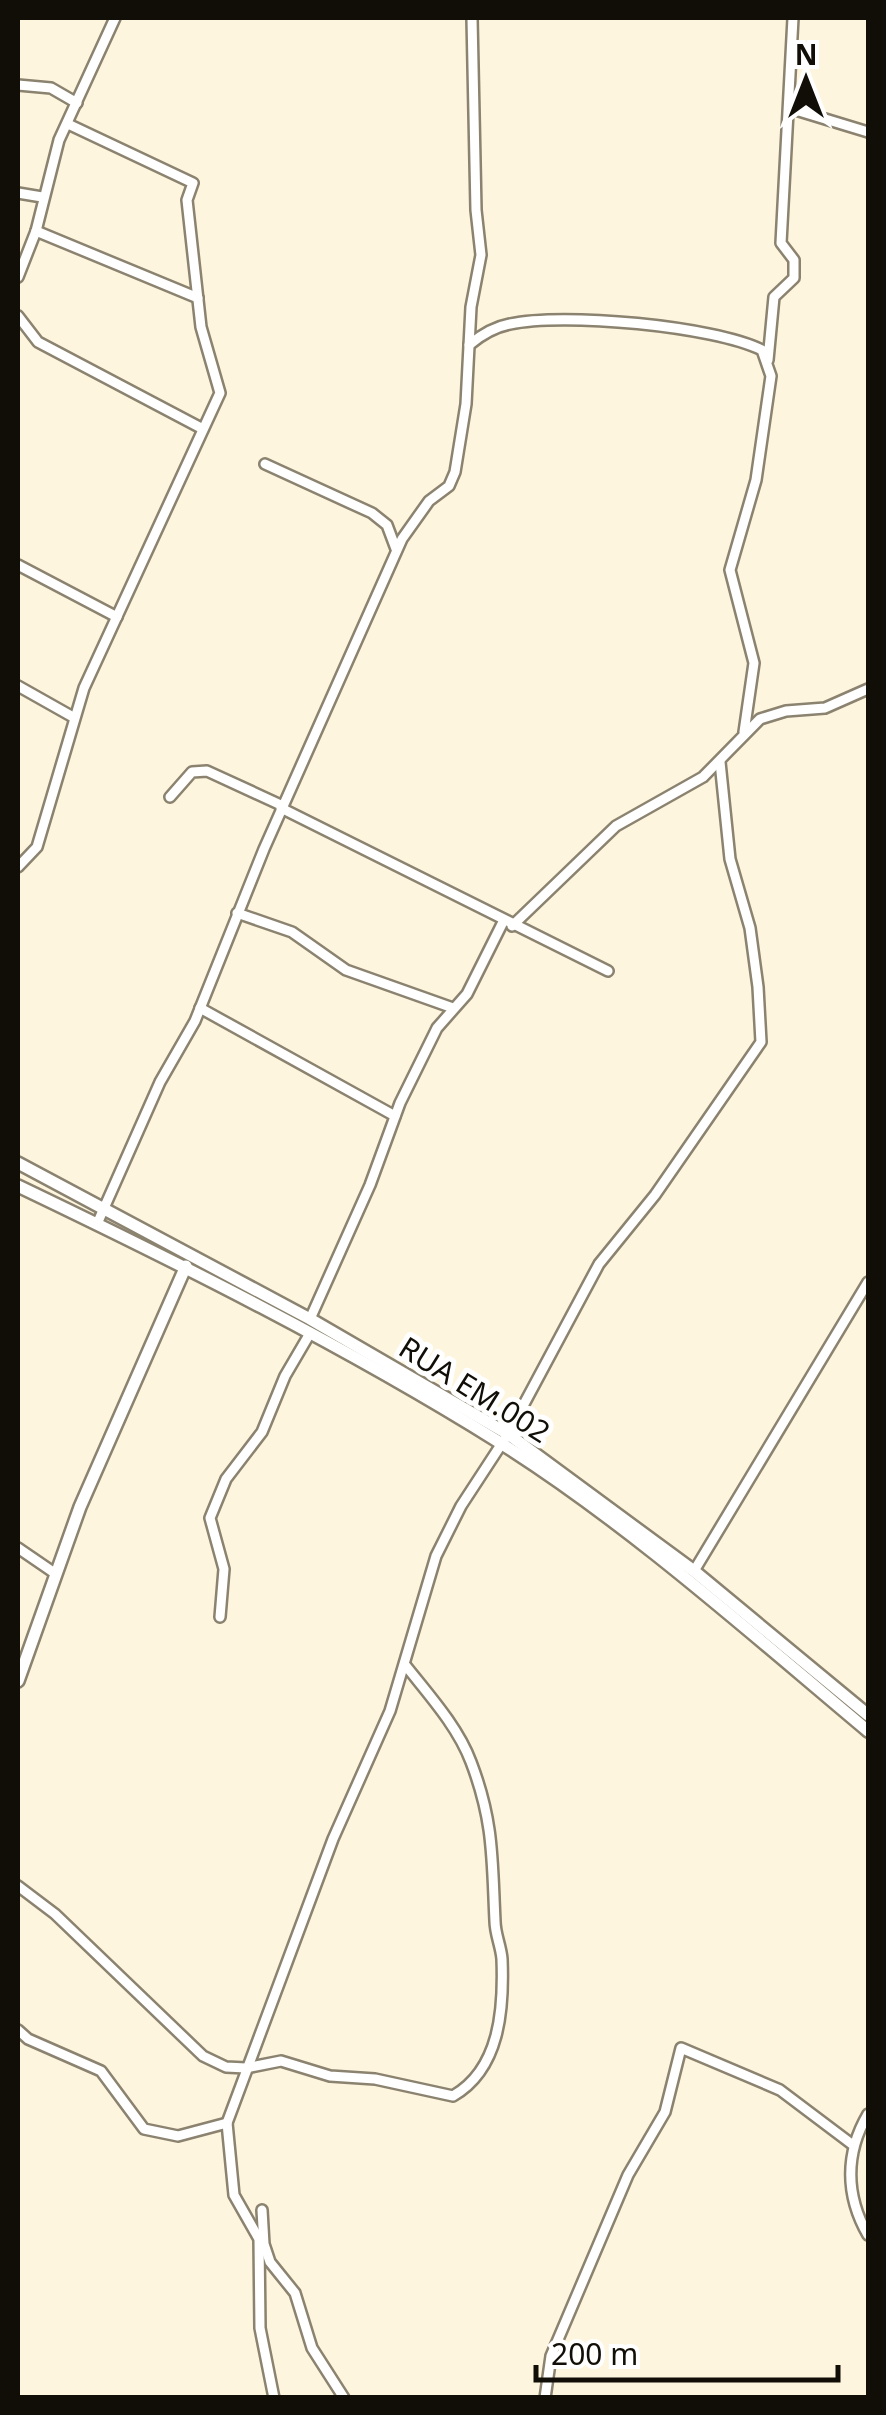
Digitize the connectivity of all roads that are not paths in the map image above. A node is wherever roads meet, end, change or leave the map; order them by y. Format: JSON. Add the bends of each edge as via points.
{"nodes":[{"id":1,"x":115,"y":18,"type":"edge"},
{"id":2,"x":472,"y":18,"type":"edge"},
{"id":3,"x":793,"y":18,"type":"edge"},
{"id":4,"x":18,"y":85,"type":"edge"},
{"id":5,"x":77,"y":103,"type":"junction"},
{"id":6,"x":789,"y":108,"type":"junction"},
{"id":7,"x":68,"y":124,"type":"junction"},
{"id":8,"x":868,"y":132,"type":"edge"},
{"id":9,"x":18,"y":193,"type":"edge"},
{"id":10,"x":42,"y":197,"type":"junction"},
{"id":11,"x":36,"y":232,"type":"junction"},
{"id":12,"x":18,"y":277,"type":"edge"},
{"id":13,"x":198,"y":298,"type":"junction"},
{"id":14,"x":18,"y":316,"type":"edge"},
{"id":15,"x":469,"y":345,"type":"junction"},
{"id":16,"x":768,"y":360,"type":"junction"},
{"id":17,"x":203,"y":429,"type":"junction"},
{"id":18,"x":266,"y":464,"type":"dead end"},
{"id":19,"x":397,"y":554,"type":"junction"},
{"id":20,"x":18,"y":565,"type":"edge"},
{"id":21,"x":117,"y":617,"type":"junction"},
{"id":22,"x":18,"y":686,"type":"edge"},
{"id":23,"x":868,"y":689,"type":"edge"},
{"id":24,"x":73,"y":717,"type":"junction"},
{"id":25,"x":744,"y":732,"type":"junction"},
{"id":26,"x":720,"y":762,"type":"junction"},
{"id":27,"x":170,"y":797,"type":"dead end"},
{"id":28,"x":282,"y":807,"type":"junction"},
{"id":29,"x":18,"y":867,"type":"edge"},
{"id":30,"x":237,"y":912,"type":"junction"},
{"id":31,"x":508,"y":924,"type":"junction"},
{"id":32,"x":608,"y":972,"type":"dead end"},
{"id":33,"x":200,"y":1008,"type":"junction"},
{"id":34,"x":453,"y":1008,"type":"junction"},
{"id":35,"x":394,"y":1116,"type":"junction"},
{"id":36,"x":18,"y":1163,"type":"edge"},
{"id":37,"x":18,"y":1186,"type":"edge"},
{"id":38,"x":104,"y":1209,"type":"junction"},
{"id":39,"x":97,"y":1224,"type":"junction"},
{"id":40,"x":186,"y":1266,"type":"junction"},
{"id":41,"x":868,"y":1282,"type":"edge"},
{"id":42,"x":310,"y":1318,"type":"junction"},
{"id":43,"x":310,"y":1335,"type":"junction"},
{"id":44,"x":504,"y":1439,"type":"junction"},
{"id":45,"x":18,"y":1548,"type":"edge"},
{"id":46,"x":694,"y":1571,"type":"junction"},
{"id":47,"x":56,"y":1574,"type":"junction"},
{"id":48,"x":220,"y":1617,"type":"dead end"},
{"id":49,"x":406,"y":1666,"type":"junction"},
{"id":50,"x":18,"y":1680,"type":"edge"},
{"id":51,"x":868,"y":1715,"type":"edge"},
{"id":52,"x":868,"y":1731,"type":"edge"},
{"id":53,"x":18,"y":1886,"type":"edge"},
{"id":54,"x":18,"y":2030,"type":"edge"},
{"id":55,"x":246,"y":2068,"type":"junction"},
{"id":56,"x":868,"y":2114,"type":"edge"},
{"id":57,"x":227,"y":2122,"type":"junction"},
{"id":58,"x":854,"y":2145,"type":"junction"},
{"id":59,"x":262,"y":2210,"type":"dead end"},
{"id":60,"x":868,"y":2235,"type":"edge"},
{"id":61,"x":274,"y":2398,"type":"edge"},
{"id":62,"x":344,"y":2398,"type":"edge"},
{"id":63,"x":545,"y":2398,"type":"edge"}],
"edges":[{"from":1,"to":5,"type":"street"},
{"from":2,"to":15,"type":"street","via":[[482,255]]},
{"from":3,"to":6,"type":"street"},
{"from":4,"to":5,"type":"street","via":[[51,88]]},
{"from":5,"to":7,"type":"street"},
{"from":6,"to":8,"type":"street"},
{"from":6,"to":16,"type":"street","via":[[780,243],[794,260],[794,278],[774,297]]},
{"from":7,"to":10,"type":"street"},
{"from":7,"to":13,"type":"street","via":[[192,184],[186,200]]},
{"from":9,"to":10,"type":"street"},
{"from":10,"to":11,"type":"street"},
{"from":11,"to":12,"type":"street"},
{"from":11,"to":13,"type":"street"},
{"from":13,"to":17,"type":"street","via":[[220,382]]},
{"from":14,"to":17,"type":"street","via":[[38,342]]},
{"from":15,"to":16,"type":"street","via":[[510,324],[600,322],[746,342]]},
{"from":15,"to":19,"type":"street","via":[[455,472],[413,520]]},
{"from":16,"to":25,"type":"street","via":[[756,480],[730,570],[754,662]]},
{"from":17,"to":21,"type":"street"},
{"from":18,"to":19,"type":"street","via":[[372,513],[387,525]]},
{"from":19,"to":28,"type":"street"},
{"from":20,"to":21,"type":"street"},
{"from":21,"to":24,"type":"street"},
{"from":22,"to":24,"type":"street"},
{"from":23,"to":25,"type":"street","via":[[825,708],[760,719]]},
{"from":24,"to":29,"type":"street","via":[[46,824],[37,847]]},
{"from":25,"to":26,"type":"street"},
{"from":26,"to":31,"type":"street","via":[[616,826]]},
{"from":26,"to":44,"type":"street","via":[[730,859],[758,987],[761,1042],[672,1173],[599,1264]]},
{"from":27,"to":28,"type":"street","via":[[192,772],[206,771]]},
{"from":28,"to":30,"type":"street"},
{"from":28,"to":31,"type":"street"},
{"from":30,"to":33,"type":"street"},
{"from":30,"to":34,"type":"street","via":[[292,932],[346,970]]},
{"from":31,"to":32,"type":"street"},
{"from":31,"to":34,"type":"street"},
{"from":33,"to":35,"type":"street"},
{"from":33,"to":38,"type":"street"},
{"from":34,"to":35,"type":"street"},
{"from":35,"to":42,"type":"street"},
{"from":36,"to":38,"type":"street","name":"RUA EM.002"},
{"from":37,"to":39,"type":"street","name":"RUA EM.002"},
{"from":38,"to":39,"type":"street"},
{"from":38,"to":42,"type":"street","name":"RUA EM.002"},
{"from":39,"to":40,"type":"street","name":"RUA EM.002"},
{"from":40,"to":43,"type":"street","name":"RUA EM.002"},
{"from":40,"to":47,"type":"street"},
{"from":41,"to":46,"type":"street"},
{"from":42,"to":44,"type":"street","name":"RUA EM.002"},
{"from":43,"to":44,"type":"street","name":"RUA EM.002"},
{"from":43,"to":48,"type":"street","via":[[210,1518],[224,1569]]},
{"from":44,"to":46,"type":"street","name":"RUA EM.002"},
{"from":44,"to":49,"type":"street","via":[[436,1556]]},
{"from":44,"to":52,"type":"street","name":"RUA EM.002"},
{"from":45,"to":47,"type":"street"},
{"from":46,"to":51,"type":"street","name":"RUA EM.002"},
{"from":47,"to":50,"type":"street"},
{"from":49,"to":55,"type":"street"},
{"from":49,"to":55,"type":"street","via":[[469,1757],[490,1825],[502,1958],[491,2058],[453,2096],[281,2061]]},
{"from":53,"to":55,"type":"street","via":[[202,2056]]},
{"from":54,"to":57,"type":"street","via":[[101,2071],[144,2129],[178,2136]]},
{"from":55,"to":57,"type":"street"},
{"from":56,"to":58,"type":"street"},
{"from":57,"to":61,"type":"street","via":[[234,2194],[259,2240],[260,2328]]},
{"from":58,"to":60,"type":"street","via":[[852,2195]]},
{"from":58,"to":63,"type":"street","via":[[780,2090],[681,2048],[665,2112],[628,2175],[550,2356]]},
{"from":59,"to":62,"type":"street","via":[[270,2262],[296,2293],[312,2348]]}]}
